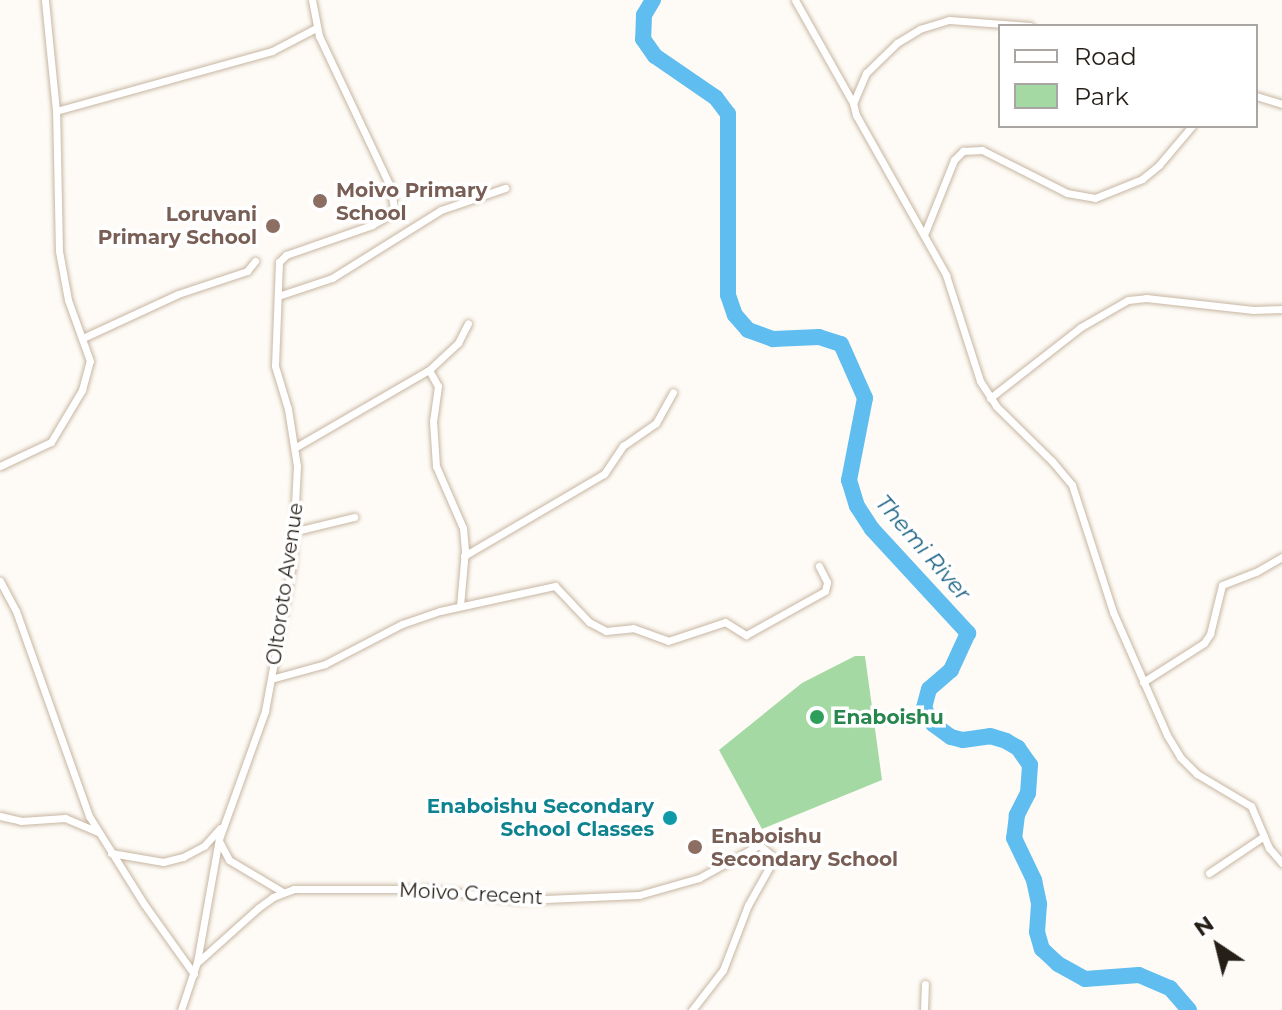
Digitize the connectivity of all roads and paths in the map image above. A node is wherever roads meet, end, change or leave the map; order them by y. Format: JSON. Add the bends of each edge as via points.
{"nodes":[{"id":1,"x":45,"y":0,"type":"edge"},
{"id":2,"x":312,"y":0,"type":"edge"},
{"id":3,"x":795,"y":0,"type":"edge"},
{"id":4,"x":1003,"y":24,"type":"edge"},
{"id":5,"x":316,"y":28,"type":"junction"},
{"id":6,"x":1258,"y":97,"type":"edge"},
{"id":7,"x":853,"y":103,"type":"junction"},
{"id":8,"x":1282,"y":104,"type":"edge"},
{"id":9,"x":56,"y":111,"type":"junction"},
{"id":10,"x":1190,"y":128,"type":"edge"},
{"id":11,"x":505,"y":188,"type":"dead end"},
{"id":12,"x":924,"y":235,"type":"junction"},
{"id":13,"x":255,"y":261,"type":"dead end"},
{"id":14,"x":278,"y":296,"type":"junction"},
{"id":15,"x":1282,"y":309,"type":"edge"},
{"id":16,"x":468,"y":323,"type":"dead end"},
{"id":17,"x":85,"y":337,"type":"junction"},
{"id":18,"x":429,"y":370,"type":"junction"},
{"id":19,"x":673,"y":392,"type":"dead end"},
{"id":20,"x":990,"y":398,"type":"junction"},
{"id":21,"x":296,"y":447,"type":"junction"},
{"id":22,"x":0,"y":466,"type":"edge"},
{"id":23,"x":354,"y":517,"type":"dead end"},
{"id":24,"x":296,"y":531,"type":"junction"},
{"id":25,"x":464,"y":556,"type":"junction"},
{"id":26,"x":1282,"y":557,"type":"edge"},
{"id":27,"x":819,"y":566,"type":"dead end"},
{"id":28,"x":0,"y":581,"type":"edge"},
{"id":29,"x":460,"y":606,"type":"junction"},
{"id":30,"x":271,"y":679,"type":"junction"},
{"id":31,"x":1143,"y":682,"type":"junction"},
{"id":32,"x":0,"y":816,"type":"edge"},
{"id":33,"x":223,"y":825,"type":"junction"},
{"id":34,"x":98,"y":832,"type":"junction"},
{"id":35,"x":1264,"y":836,"type":"junction"},
{"id":36,"x":219,"y":839,"type":"junction"},
{"id":37,"x":111,"y":853,"type":"junction"},
{"id":38,"x":1282,"y":863,"type":"edge"},
{"id":39,"x":1209,"y":873,"type":"dead end"},
{"id":40,"x":283,"y":892,"type":"junction"},
{"id":41,"x":197,"y":962,"type":"junction"},
{"id":42,"x":194,"y":974,"type":"junction"},
{"id":43,"x":925,"y":984,"type":"dead end"},
{"id":44,"x":181,"y":1010,"type":"edge"},
{"id":45,"x":692,"y":1010,"type":"edge"},
{"id":46,"x":924,"y":1010,"type":"edge"}],
"edges":[{"from":1,"to":9,"type":"street"},
{"from":2,"to":5,"type":"street","name":"Oltoroto Avenue"},
{"from":3,"to":7,"type":"street"},
{"from":4,"to":7,"type":"street","via":[[949,20],[920,29],[880,57]]},
{"from":5,"to":9,"type":"street","via":[[272,51]]},
{"from":5,"to":14,"type":"street","name":"Oltoroto Avenue","via":[[389,184],[394,207],[372,225],[281,258]]},
{"from":6,"to":8,"type":"street"},
{"from":7,"to":12,"type":"street","via":[[861,128]]},
{"from":9,"to":17,"type":"street","via":[[59,251],[68,300]]},
{"from":10,"to":12,"type":"street","via":[[1142,179],[1095,198],[1067,193],[982,150],[963,151],[954,160]]},
{"from":11,"to":14,"type":"street","via":[[441,210],[332,278]]},
{"from":12,"to":20,"type":"street","via":[[946,275]]},
{"from":13,"to":17,"type":"street","via":[[237,276],[178,294]]},
{"from":14,"to":21,"type":"street","name":"Oltoroto Avenue","via":[[275,366]]},
{"from":15,"to":20,"type":"street","via":[[1128,300],[1081,327]]},
{"from":16,"to":18,"type":"street","via":[[458,343]]},
{"from":17,"to":22,"type":"street","via":[[88,371],[59,432],[41,449]]},
{"from":18,"to":21,"type":"street"},
{"from":18,"to":25,"type":"street","via":[[438,386],[433,421],[436,466],[460,518]]},
{"from":19,"to":25,"type":"street","via":[[656,423],[623,446],[604,474]]},
{"from":20,"to":31,"type":"street","via":[[1072,485],[1113,612]]},
{"from":21,"to":24,"type":"street","name":"Oltoroto Avenue"},
{"from":23,"to":24,"type":"street"},
{"from":24,"to":30,"type":"street","name":"Oltoroto Avenue"},
{"from":25,"to":29,"type":"street"},
{"from":26,"to":31,"type":"street","via":[[1222,585],[1204,643]]},
{"from":27,"to":29,"type":"street","via":[[827,582],[825,591],[746,635],[725,622],[668,641],[633,628],[606,631],[589,622],[555,586]]},
{"from":28,"to":34,"type":"street"},
{"from":29,"to":30,"type":"street","via":[[402,624],[325,664]]},
{"from":30,"to":33,"type":"street","name":"Oltoroto Avenue","via":[[259,730]]},
{"from":31,"to":35,"type":"street","via":[[1180,757],[1211,784],[1251,806]]},
{"from":32,"to":34,"type":"street","via":[[21,821],[65,818]]},
{"from":33,"to":36,"type":"street","name":"Oltoroto Avenue"},
{"from":33,"to":37,"type":"street","via":[[204,846],[163,862]]},
{"from":34,"to":37,"type":"street"},
{"from":35,"to":38,"type":"street"},
{"from":35,"to":39,"type":"street"},
{"from":36,"to":40,"type":"street","via":[[229,860]]},
{"from":36,"to":41,"type":"street","name":"Oltoroto Avenue"},
{"from":37,"to":42,"type":"street"},
{"from":40,"to":41,"type":"street"},
{"from":40,"to":45,"type":"street","name":"Moivo Crecent","via":[[425,889],[522,900],[639,895],[699,878],[759,845],[771,855],[770,866],[723,970]]},
{"from":41,"to":42,"type":"street","name":"Oltoroto Avenue"},
{"from":42,"to":44,"type":"street","name":"Oltoroto Avenue"},
{"from":43,"to":46,"type":"street"}]}
